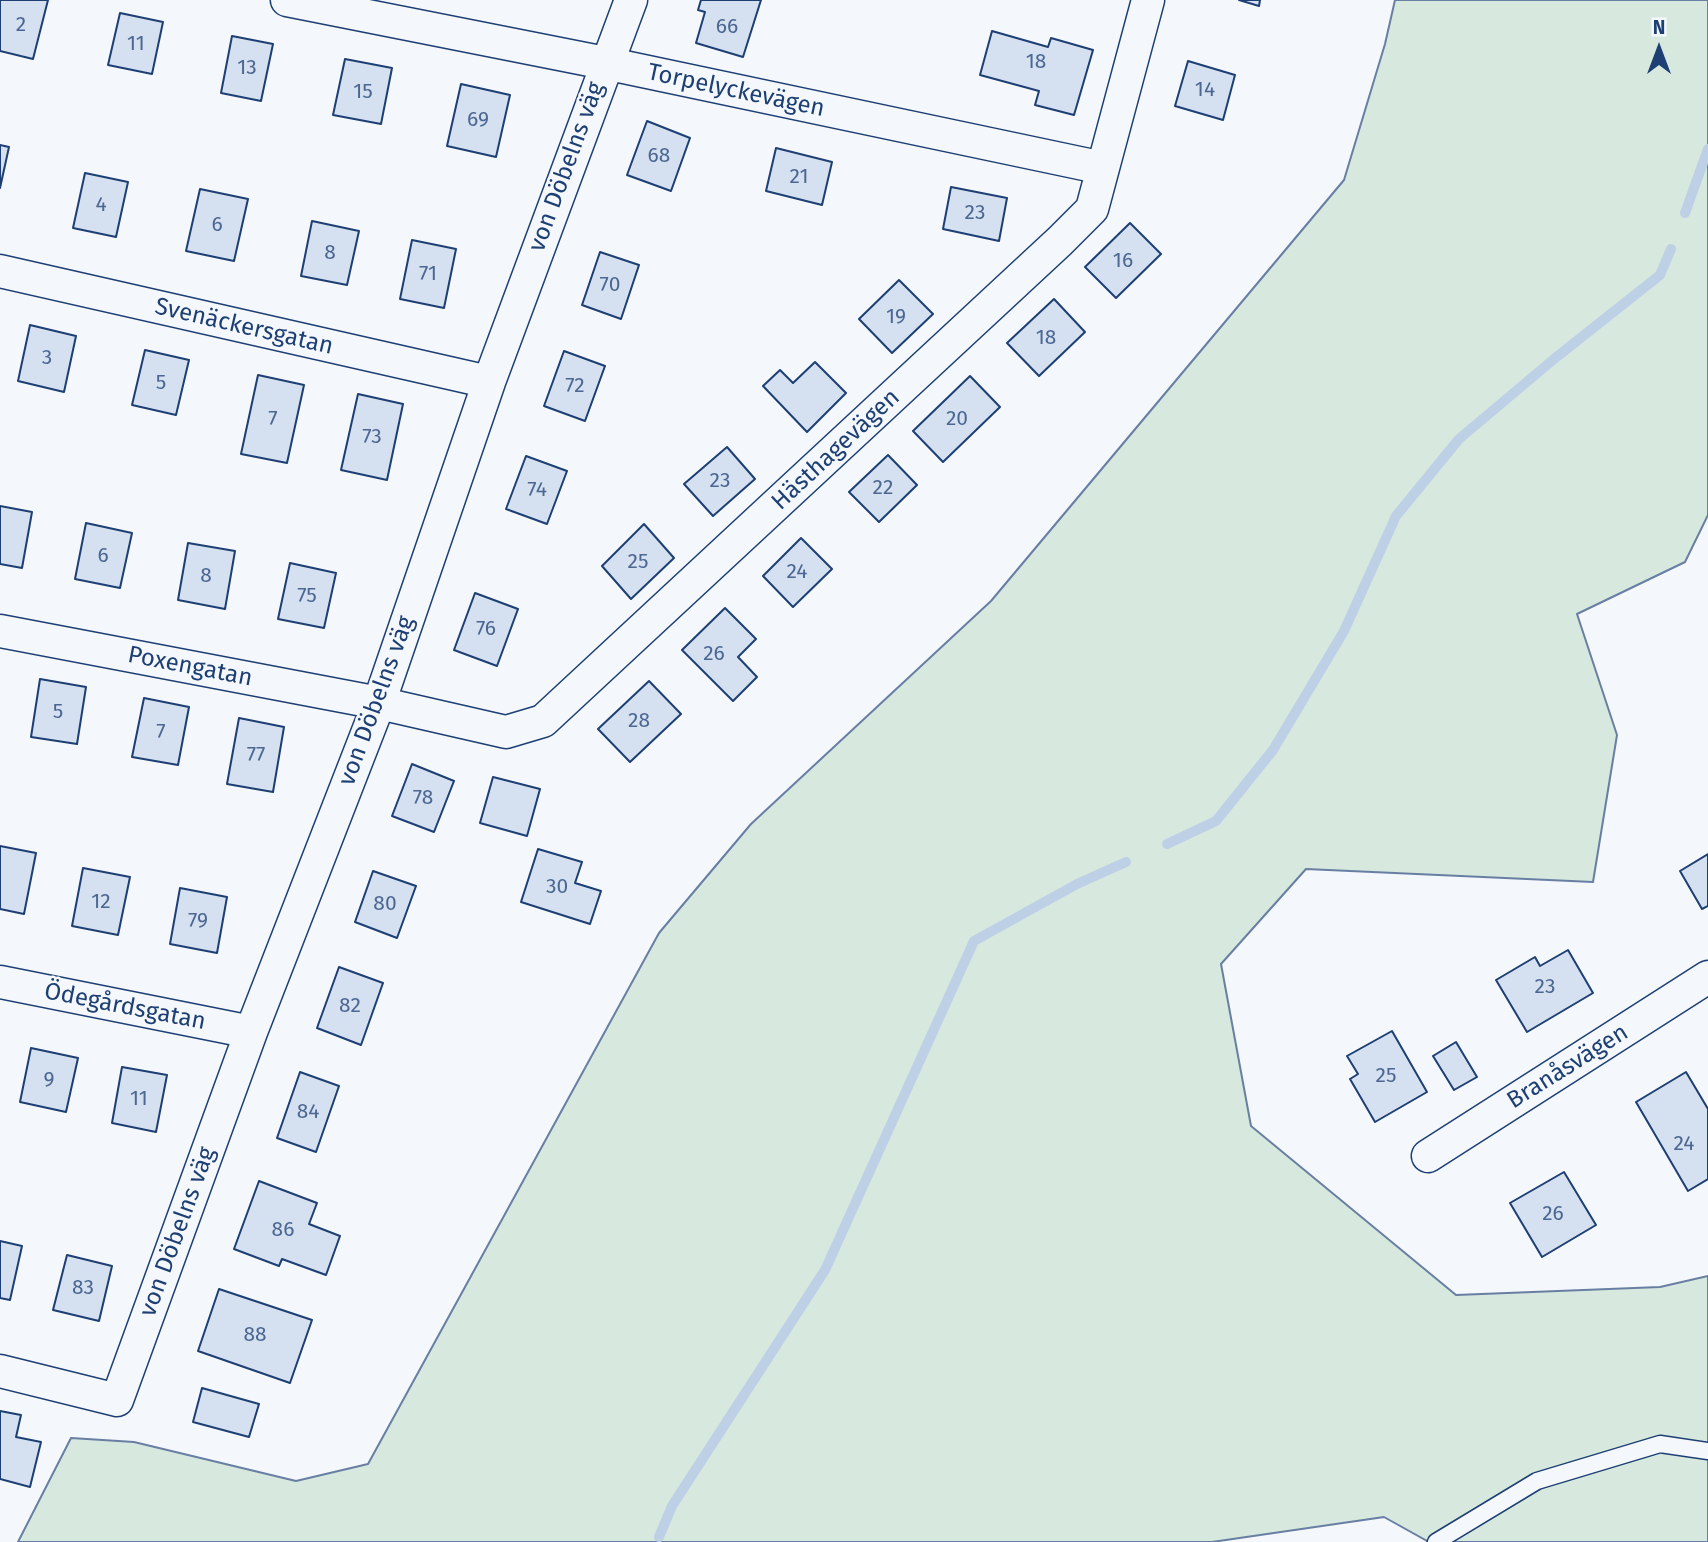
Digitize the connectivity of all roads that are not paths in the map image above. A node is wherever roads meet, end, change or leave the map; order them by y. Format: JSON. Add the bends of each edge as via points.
{"nodes":[{"id":1,"x":287,"y":0,"type":"edge"},
{"id":2,"x":631,"y":0,"type":"edge"},
{"id":3,"x":1148,"y":0,"type":"edge"},
{"id":4,"x":605,"y":63,"type":"junction"},
{"id":5,"x":1103,"y":168,"type":"junction"},
{"id":6,"x":0,"y":271,"type":"edge"},
{"id":7,"x":489,"y":382,"type":"junction"},
{"id":8,"x":0,"y":631,"type":"edge"},
{"id":9,"x":379,"y":703,"type":"junction"},
{"id":10,"x":1708,"y":977,"type":"edge"},
{"id":11,"x":0,"y":982,"type":"edge"},
{"id":12,"x":251,"y":1032,"type":"junction"},
{"id":13,"x":1428,"y":1156,"type":"dead end"},
{"id":14,"x":0,"y":1371,"type":"edge"},
{"id":15,"x":1708,"y":1451,"type":"edge"},
{"id":16,"x":1436,"y":1542,"type":"edge"}],
"edges":[{"from":1,"to":4,"type":"street","name":"Torpelyckevägen"},
{"from":2,"to":4,"type":"street","name":"von Döbelns väg"},
{"from":3,"to":5,"type":"street","name":"Hästhagevägen"},
{"from":4,"to":5,"type":"street","name":"Torpelyckevägen"},
{"from":4,"to":7,"type":"street","name":"von Döbelns väg"},
{"from":5,"to":9,"type":"street","name":"Hästhagevägen","via":[[1092,209],[1060,241],[543,721],[506,732]]},
{"from":6,"to":7,"type":"street","name":"Svenäckersgatan"},
{"from":7,"to":9,"type":"street","name":"von Döbelns väg"},
{"from":8,"to":9,"type":"street","name":"Poxengatan"},
{"from":9,"to":12,"type":"street","name":"von Döbelns väg"},
{"from":10,"to":13,"type":"street","name":"Branåsvägen"},
{"from":11,"to":12,"type":"street","name":"Ödegårdsgatan"},
{"from":12,"to":14,"type":"street","name":"von Döbelns väg","via":[[117,1400]]},
{"from":15,"to":16,"type":"lane","via":[[1660,1444],[1537,1481]]}]}
